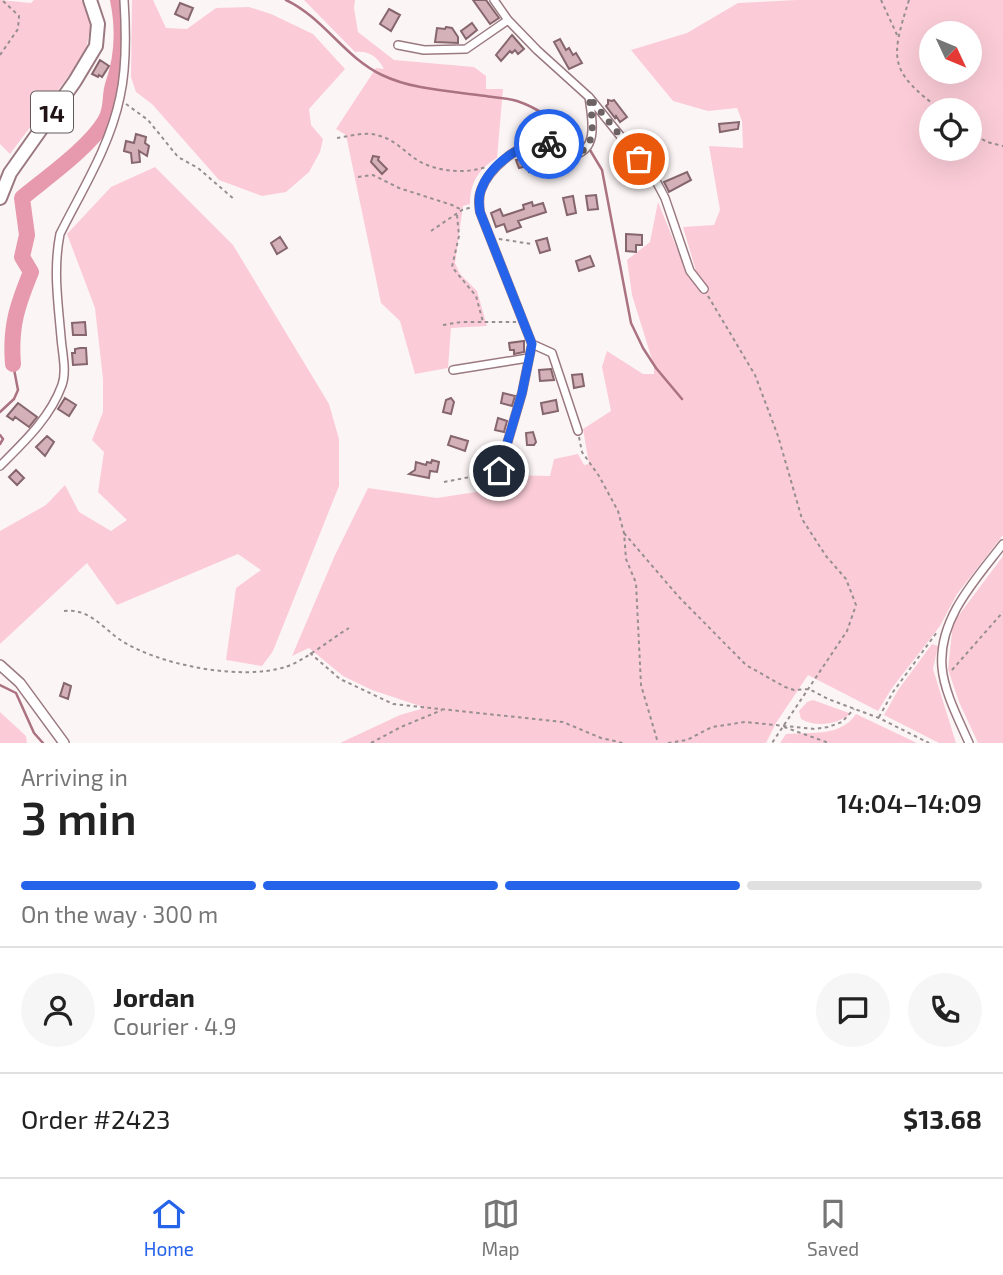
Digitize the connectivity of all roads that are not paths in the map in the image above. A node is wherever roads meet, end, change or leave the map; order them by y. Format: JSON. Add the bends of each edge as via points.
{"nodes":[{"id":1,"x":90,"y":0,"type":"edge"},
{"id":2,"x":124,"y":0,"type":"edge"},
{"id":3,"x":494,"y":0,"type":"edge"},
{"id":4,"x":508,"y":20,"type":"junction"},
{"id":5,"x":398,"y":45,"type":"dead end"},
{"id":6,"x":589,"y":97,"type":"junction"},
{"id":7,"x":0,"y":198,"type":"edge"},
{"id":8,"x":704,"y":289,"type":"road end"},
{"id":9,"x":532,"y":344,"type":"junction"},
{"id":10,"x":528,"y":358,"type":"junction"},
{"id":11,"x":453,"y":370,"type":"dead end"},
{"id":12,"x":578,"y":431,"type":"road end"},
{"id":13,"x":0,"y":466,"type":"edge"},
{"id":14,"x":499,"y":471,"type":"road end"},
{"id":15,"x":1003,"y":544,"type":"edge"},
{"id":16,"x":0,"y":665,"type":"edge"},
{"id":17,"x":64,"y":743,"type":"edge"},
{"id":18,"x":969,"y":743,"type":"edge"}],
"edges":[{"from":1,"to":7,"type":"main road","number":"14","via":[[98,24],[96,46],[10,173]]},
{"from":2,"to":13,"type":"street","via":[[120,99],[108,139],[60,234],[55,268],[62,385],[40,425]]},
{"from":3,"to":4,"type":"street"},
{"from":4,"to":5,"type":"street","via":[[466,49]]},
{"from":4,"to":6,"type":"street"},
{"from":6,"to":8,"type":"street","via":[[655,179],[691,271]]},
{"from":6,"to":9,"type":"street","via":[[593,134],[584,150],[570,155],[542,143],[518,150],[481,188],[479,205]]},
{"from":9,"to":10,"type":"street"},
{"from":9,"to":12,"type":"street","via":[[552,354]]},
{"from":10,"to":11,"type":"street"},
{"from":10,"to":14,"type":"street"},
{"from":15,"to":18,"type":"street","via":[[951,617],[942,665]]},
{"from":16,"to":17,"type":"street","via":[[20,682]]}]}
